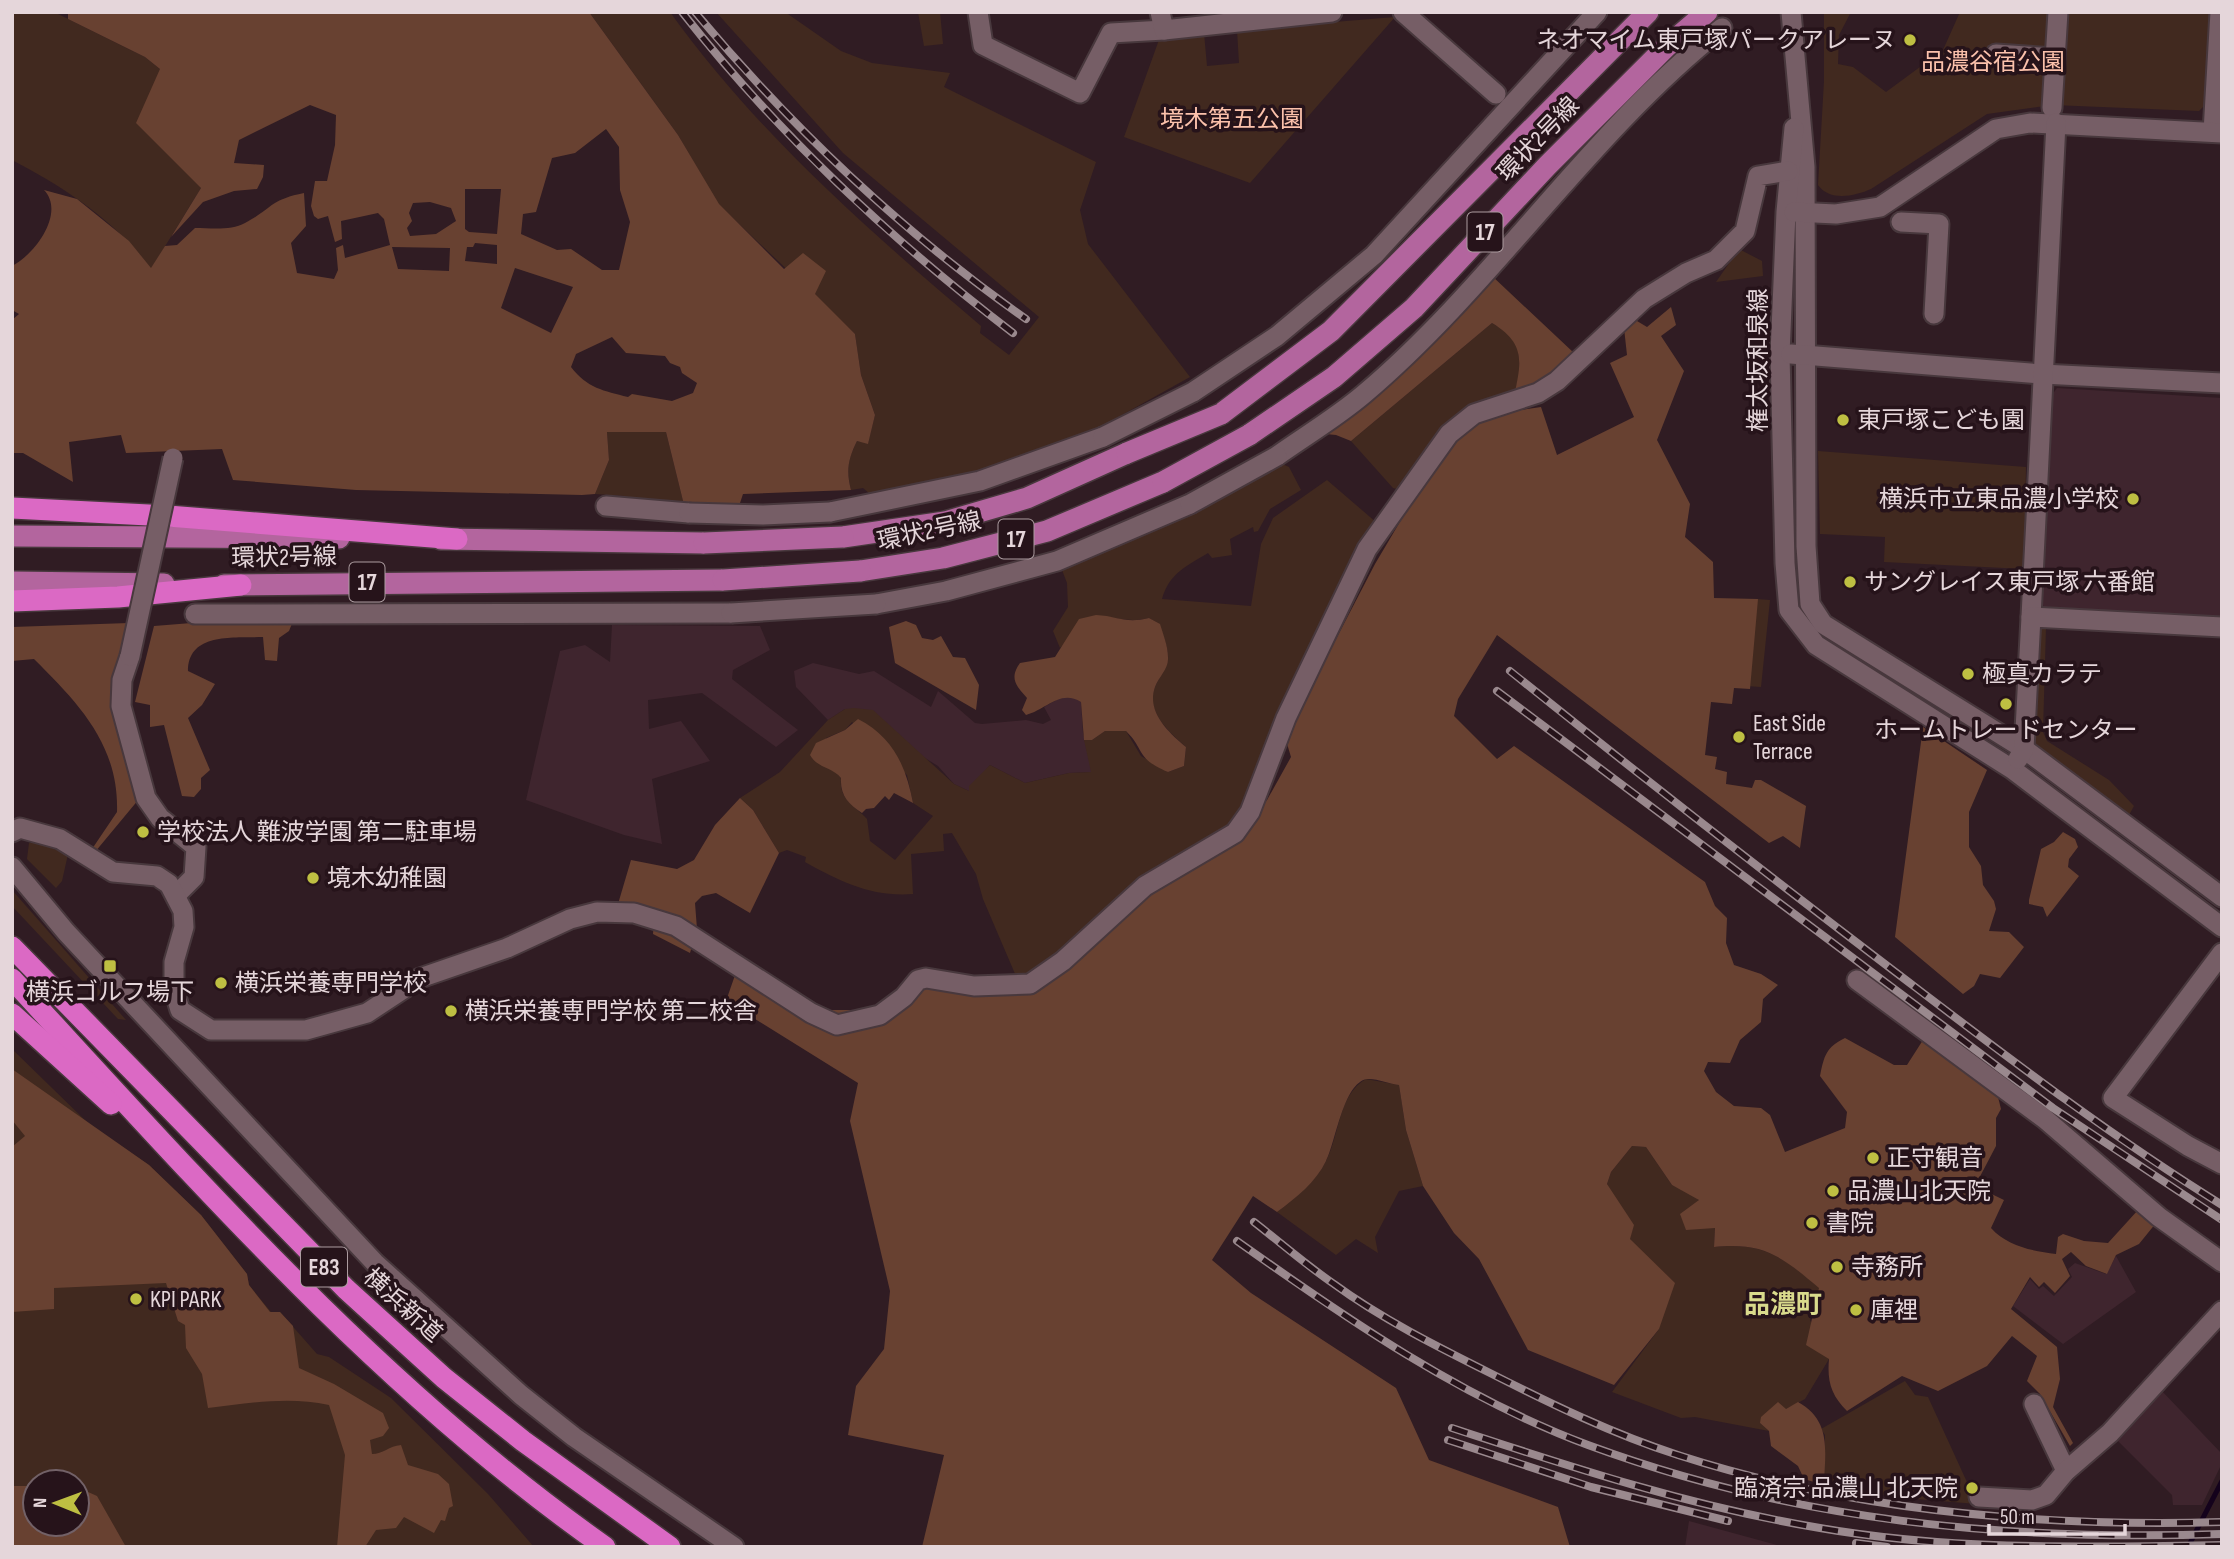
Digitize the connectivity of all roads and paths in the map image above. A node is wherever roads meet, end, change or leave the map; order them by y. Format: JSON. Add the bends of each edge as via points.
{"nodes":[{"id":1,"x":978,"y":12,"type":"edge"},
{"id":2,"x":1332,"y":12,"type":"edge"},
{"id":3,"x":1403,"y":12,"type":"edge"},
{"id":4,"x":1597,"y":12,"type":"edge"},
{"id":5,"x":1648,"y":12,"type":"edge"},
{"id":6,"x":1707,"y":12,"type":"edge"},
{"id":7,"x":1791,"y":12,"type":"edge"},
{"id":8,"x":2058,"y":12,"type":"edge"},
{"id":9,"x":2220,"y":12,"type":"edge"},
{"id":10,"x":1271,"y":15,"type":"edge"},
{"id":11,"x":1162,"y":21,"type":"edge"},
{"id":12,"x":1722,"y":28,"type":"dead end"},
{"id":13,"x":1996,"y":54,"type":"dead end"},
{"id":14,"x":2059,"y":69,"type":"junction"},
{"id":15,"x":1800,"y":85,"type":"junction"},
{"id":16,"x":1496,"y":94,"type":"dead end"},
{"id":17,"x":2054,"y":116,"type":"junction"},
{"id":18,"x":2217,"y":132,"type":"edge"},
{"id":19,"x":1788,"y":171,"type":"junction"},
{"id":20,"x":1795,"y":212,"type":"junction"},
{"id":21,"x":1901,"y":222,"type":"dead end"},
{"id":22,"x":1934,"y":314,"type":"dead end"},
{"id":23,"x":1780,"y":354,"type":"junction"},
{"id":24,"x":1804,"y":355,"type":"junction"},
{"id":25,"x":2042,"y":374,"type":"junction"},
{"id":26,"x":2222,"y":383,"type":"edge"},
{"id":27,"x":173,"y":458,"type":"dead end"},
{"id":28,"x":606,"y":506,"type":"dead end"},
{"id":29,"x":12,"y":508,"type":"edge"},
{"id":30,"x":12,"y":536,"type":"edge"},
{"id":31,"x":457,"y":539,"type":"junction"},
{"id":32,"x":12,"y":582,"type":"edge"},
{"id":33,"x":241,"y":585,"type":"junction"},
{"id":34,"x":12,"y":601,"type":"edge"},
{"id":35,"x":195,"y":614,"type":"dead end"},
{"id":36,"x":2031,"y":617,"type":"junction"},
{"id":37,"x":2222,"y":628,"type":"edge"},
{"id":38,"x":2024,"y":749,"type":"junction"},
{"id":39,"x":2012,"y":769,"type":"junction"},
{"id":40,"x":12,"y":832,"type":"edge"},
{"id":41,"x":12,"y":867,"type":"edge"},
{"id":42,"x":176,"y":895,"type":"junction"},
{"id":43,"x":2222,"y":897,"type":"edge"},
{"id":44,"x":2222,"y":928,"type":"edge"},
{"id":45,"x":12,"y":947,"type":"edge"},
{"id":46,"x":2222,"y":953,"type":"edge"},
{"id":47,"x":12,"y":979,"type":"edge"},
{"id":48,"x":1857,"y":980,"type":"dead end"},
{"id":49,"x":12,"y":1014,"type":"edge"},
{"id":50,"x":2222,"y":1164,"type":"edge"},
{"id":51,"x":221,"y":1205,"type":"junction"},
{"id":52,"x":2222,"y":1262,"type":"edge"},
{"id":53,"x":2222,"y":1311,"type":"edge"},
{"id":54,"x":2034,"y":1404,"type":"dead end"},
{"id":55,"x":2066,"y":1471,"type":"junction"},
{"id":56,"x":1979,"y":1497,"type":"dead end"},
{"id":57,"x":605,"y":1547,"type":"edge"},
{"id":58,"x":670,"y":1547,"type":"edge"},
{"id":59,"x":734,"y":1547,"type":"edge"}],
"edges":[{"from":1,"to":11,"type":"street","via":[[983,45],[1080,93],[1111,33]]},
{"from":2,"to":10,"type":"street"},
{"from":3,"to":16,"type":"street"},
{"from":4,"to":28,"type":"street","bridge":true,"via":[[1374,255],[1277,336],[1194,392],[1103,437],[980,481],[831,512],[763,515]]},
{"from":5,"to":31,"type":"main road","name":"環状2号線","number":"17","bridge":true,"via":[[1331,331],[1221,414],[1016,502],[945,522],[843,537],[704,543]]},
{"from":6,"to":33,"type":"main road","name":"環状2号線","number":"17","bridge":true,"via":[[1546,166],[1414,308],[1335,377],[1249,435],[1163,482],[1047,531],[943,558],[860,571],[723,580]]},
{"from":7,"to":15,"type":"street","name":"権太坂和泉線"},
{"from":8,"to":14,"type":"street","via":[[2062,33]]},
{"from":9,"to":18,"type":"street"},
{"from":10,"to":11,"type":"street"},
{"from":12,"to":35,"type":"street","bridge":true,"via":[[1623,118],[1448,312],[1363,395],[1277,456],[1190,505],[1057,561],[946,591],[876,604],[731,613]]},
{"from":13,"to":14,"type":"street"},
{"from":14,"to":17,"type":"street"},
{"from":15,"to":19,"type":"street","name":"権太坂和泉線"},
{"from":15,"to":20,"type":"street","name":"権太坂和泉線"},
{"from":17,"to":18,"type":"street"},
{"from":17,"to":20,"type":"street","via":[[1996,129],[1880,207],[1836,214]]},
{"from":17,"to":25,"type":"street"},
{"from":19,"to":20,"type":"street","name":"権太坂和泉線"},
{"from":19,"to":42,"type":"street","via":[[1758,176],[1745,231],[1716,260],[1644,299],[1557,381],[1538,393],[1474,414],[1449,433],[1367,549],[1286,718],[1250,812],[1235,833],[1144,886],[1093,936],[1030,984],[974,986],[918,979],[880,1015],[837,1024],[811,1013],[676,926],[634,912],[597,912],[420,978],[368,1013],[306,1030],[230,1032],[211,1030],[180,1010],[174,962],[184,927]]},
{"from":20,"to":23,"type":"street","name":"権太坂和泉線"},
{"from":20,"to":24,"type":"street","name":"権太坂和泉線"},
{"from":21,"to":22,"type":"street","via":[[1939,224]]},
{"from":23,"to":24,"type":"street"},
{"from":23,"to":39,"type":"street","name":"権太坂和泉線","via":[[1789,610],[1816,645]]},
{"from":24,"to":25,"type":"street"},
{"from":24,"to":38,"type":"street","name":"権太坂和泉線","via":[[1810,604],[1823,624]]},
{"from":25,"to":26,"type":"street"},
{"from":25,"to":36,"type":"street"},
{"from":27,"to":42,"type":"street","bridge":true,"via":[[122,680],[121,706],[146,798],[160,818],[196,847],[194,877]]},
{"from":29,"to":31,"type":"highway"},
{"from":30,"to":31,"type":"main road","name":"環状2号線","number":"17"},
{"from":32,"to":33,"type":"main road","name":"環状2号線","number":"17"},
{"from":33,"to":34,"type":"highway"},
{"from":36,"to":37,"type":"street"},
{"from":36,"to":38,"type":"street"},
{"from":38,"to":39,"type":"street"},
{"from":38,"to":43,"type":"street"},
{"from":39,"to":44,"type":"street"},
{"from":40,"to":42,"type":"street","via":[[20,828],[61,839],[113,872],[157,876]]},
{"from":41,"to":59,"type":"street","via":[[75,942],[375,1263],[573,1437]]},
{"from":45,"to":58,"type":"highway","name":"横浜新道","number":"E83","via":[[346,1289],[444,1378],[523,1441]]},
{"from":46,"to":50,"type":"street","via":[[2113,1098]]},
{"from":47,"to":51,"type":"highway","number":"E83"},
{"from":48,"to":52,"type":"street","via":[[2045,1119],[2159,1217]]},
{"from":49,"to":51,"type":"highway"},
{"from":51,"to":57,"type":"highway","number":"E83","via":[[313,1300],[461,1435]]},
{"from":53,"to":55,"type":"street","via":[[2110,1433]]},
{"from":54,"to":55,"type":"street"},
{"from":55,"to":56,"type":"street","via":[[2046,1495],[2032,1500]]}]}
